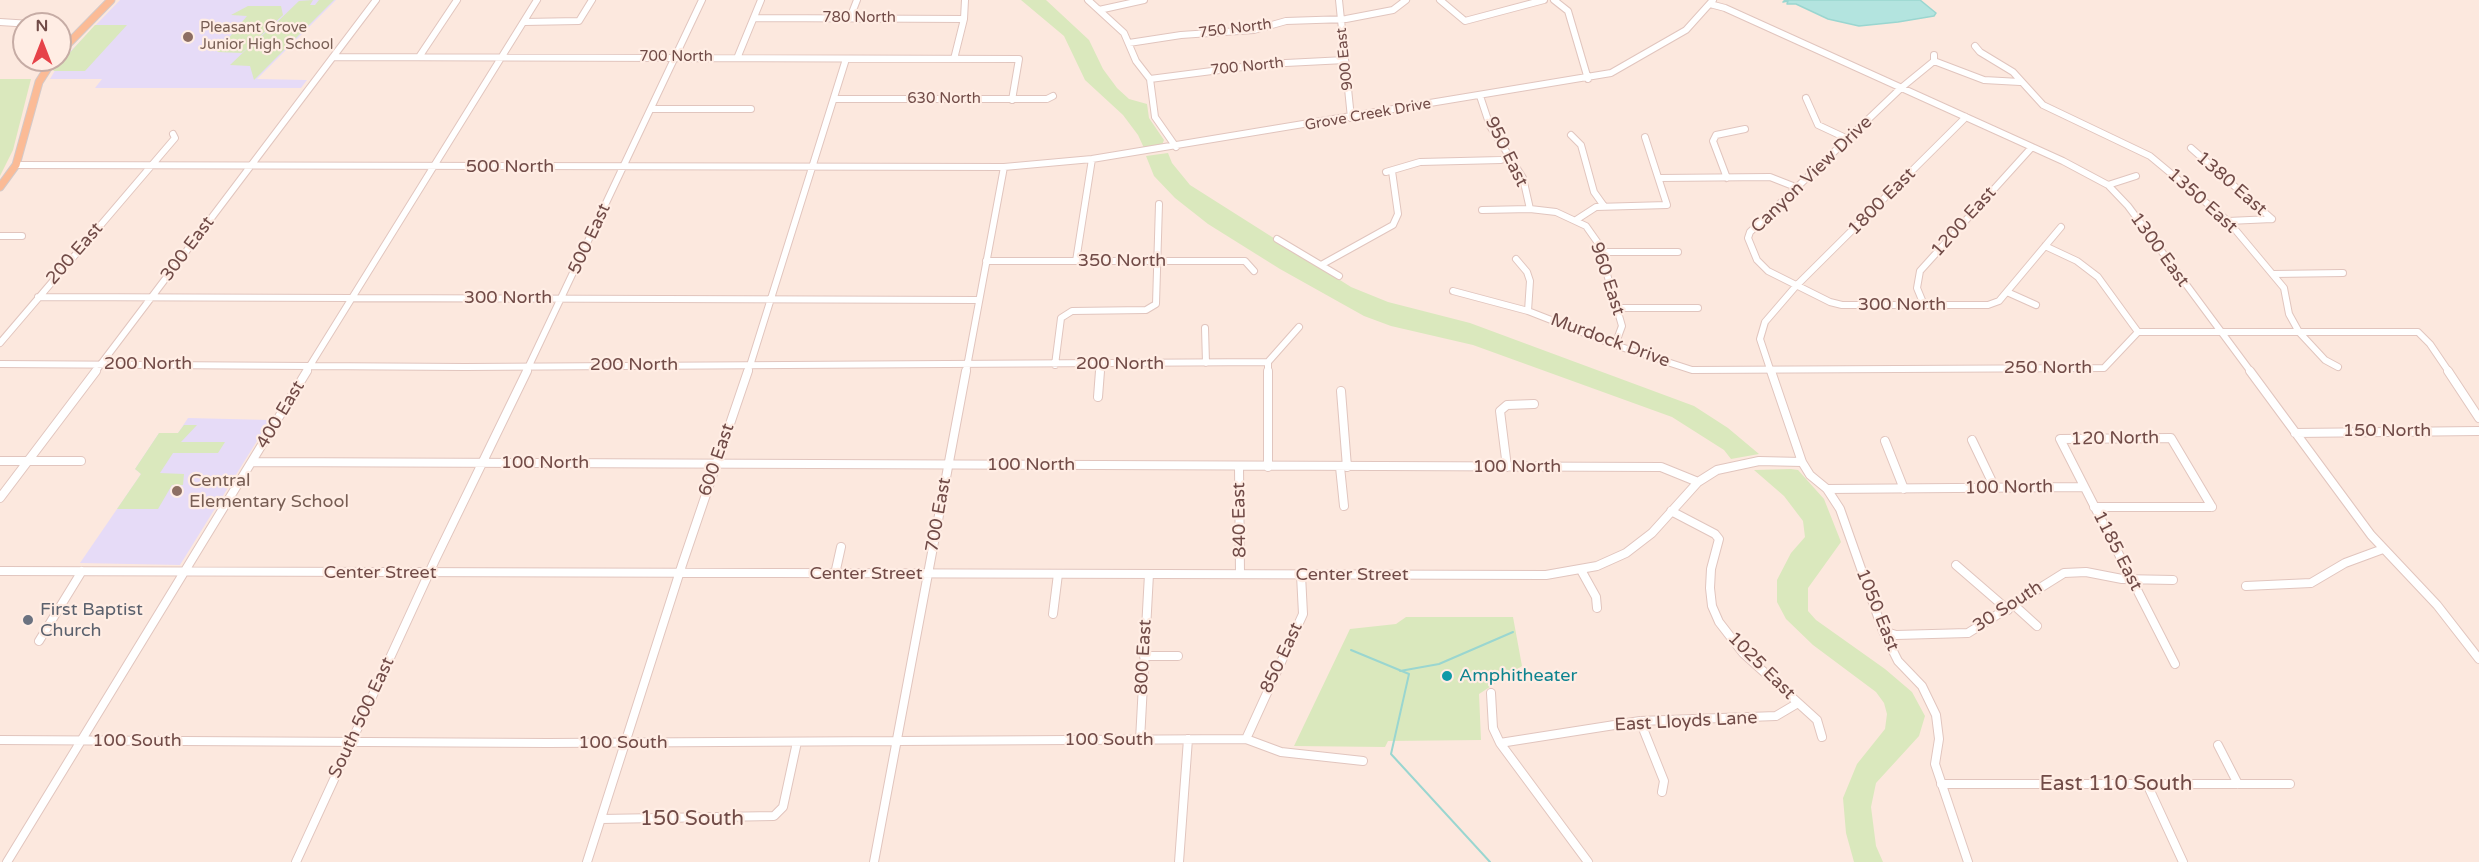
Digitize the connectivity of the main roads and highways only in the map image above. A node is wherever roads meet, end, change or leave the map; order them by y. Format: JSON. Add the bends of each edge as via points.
{"nodes":[{"id":1,"x":111,"y":0,"type":"edge"},
{"id":2,"x":72,"y":40,"type":"edge"},
{"id":3,"x":45,"y":72,"type":"edge"},
{"id":4,"x":0,"y":187,"type":"edge"}],
"edges":[{"from":1,"to":2,"type":"main road"},
{"from":3,"to":4,"type":"main road","via":[[39,82],[16,165]]}]}
